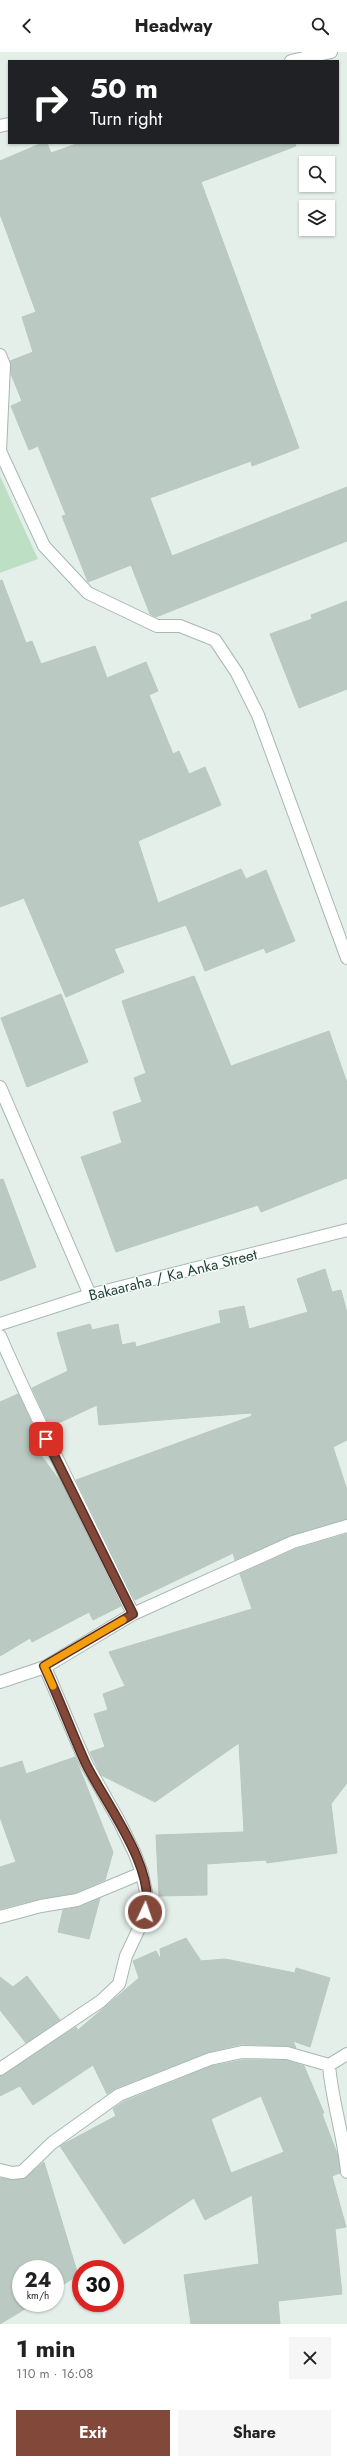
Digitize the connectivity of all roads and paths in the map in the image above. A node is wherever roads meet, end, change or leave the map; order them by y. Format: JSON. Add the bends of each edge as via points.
{"nodes":[{"id":1,"x":331,"y":52,"type":"edge"},
{"id":2,"x":295,"y":60,"type":"edge"},
{"id":3,"x":0,"y":355,"type":"edge"},
{"id":4,"x":347,"y":958,"type":"edge"},
{"id":5,"x":0,"y":1087,"type":"edge"},
{"id":6,"x":347,"y":1230,"type":"edge"},
{"id":7,"x":90,"y":1295,"type":"junction"},
{"id":8,"x":0,"y":1324,"type":"edge"},
{"id":9,"x":0,"y":1336,"type":"edge"},
{"id":10,"x":347,"y":1526,"type":"edge"},
{"id":11,"x":133,"y":1614,"type":"junction"},
{"id":12,"x":44,"y":1666,"type":"junction"},
{"id":13,"x":0,"y":1682,"type":"edge"},
{"id":14,"x":142,"y":1873,"type":"junction"},
{"id":15,"x":0,"y":1918,"type":"edge"},
{"id":16,"x":347,"y":2054,"type":"edge"},
{"id":17,"x":329,"y":2065,"type":"junction"},
{"id":18,"x":0,"y":2069,"type":"edge"},
{"id":19,"x":0,"y":2170,"type":"edge"},
{"id":20,"x":347,"y":2172,"type":"edge"}],
"edges":[{"from":1,"to":2,"type":"street"},
{"from":3,"to":4,"type":"street","via":[[4,365],[0,451],[44,546],[88,593],[157,626],[180,626],[214,640],[237,673],[258,715]]},
{"from":5,"to":7,"type":"street"},
{"from":6,"to":7,"type":"street","name":"Bakaaraha / Ka Anka Street"},
{"from":7,"to":8,"type":"street","name":"Bakaaraha / Ka Anka Street"},
{"from":9,"to":11,"type":"street","via":[[59,1465]]},
{"from":10,"to":11,"type":"street","via":[[293,1542]]},
{"from":11,"to":12,"type":"street"},
{"from":12,"to":13,"type":"street"},
{"from":12,"to":14,"type":"street","via":[[86,1763],[119,1821]]},
{"from":14,"to":15,"type":"street","via":[[77,1900],[41,1906]]},
{"from":14,"to":18,"type":"street","via":[[148,1902],[126,1956],[119,1984],[101,2001]]},
{"from":16,"to":17,"type":"street"},
{"from":17,"to":19,"type":"street","via":[[287,2053],[242,2052],[210,2059],[119,2095],[52,2143],[22,2172]]},
{"from":17,"to":20,"type":"street","via":[[331,2091],[344,2143]]}]}
